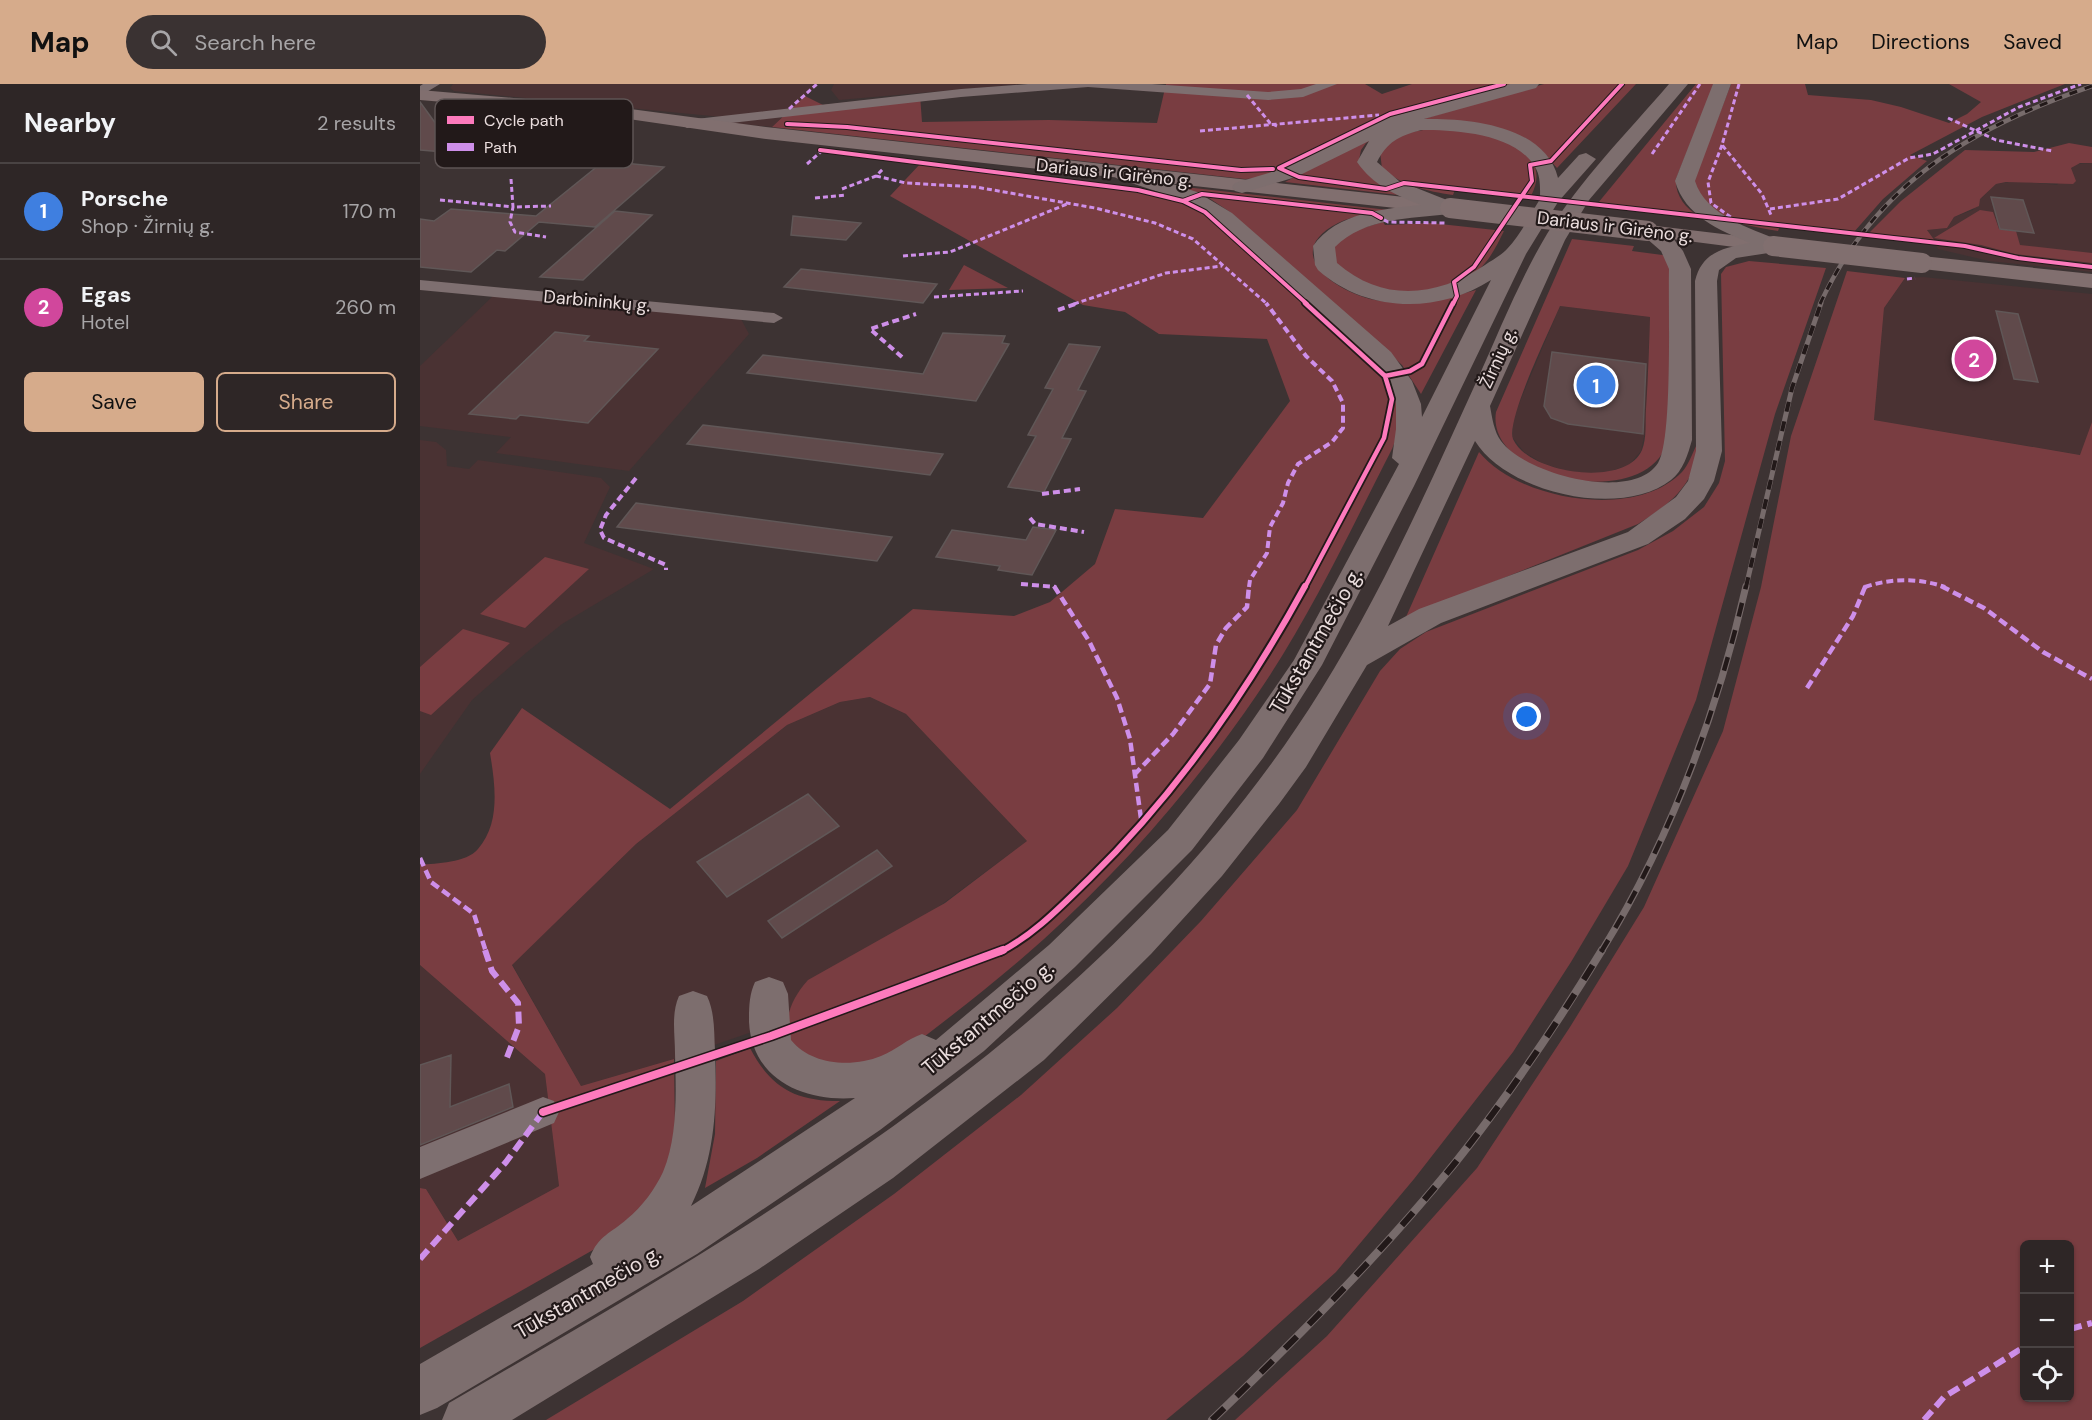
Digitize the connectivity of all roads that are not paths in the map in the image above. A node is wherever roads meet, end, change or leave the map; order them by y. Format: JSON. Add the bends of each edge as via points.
{"nodes":[{"id":1,"x":433,"y":84,"type":"edge"},
{"id":2,"x":1085,"y":84,"type":"edge"},
{"id":3,"x":1092,"y":84,"type":"edge"},
{"id":4,"x":1330,"y":84,"type":"edge"},
{"id":5,"x":1530,"y":84,"type":"edge"},
{"id":6,"x":1679,"y":84,"type":"edge"},
{"id":7,"x":1722,"y":84,"type":"edge"},
{"id":8,"x":420,"y":93,"type":"edge"},
{"id":9,"x":483,"y":99,"type":"edge"},
{"id":10,"x":420,"y":107,"type":"edge"},
{"id":11,"x":435,"y":108,"type":"edge"},
{"id":12,"x":633,"y":115,"type":"edge"},
{"id":13,"x":783,"y":115,"type":"junction"},
{"id":14,"x":633,"y":121,"type":"edge"},
{"id":15,"x":680,"y":123,"type":"junction"},
{"id":16,"x":766,"y":133,"type":"junction"},
{"id":17,"x":1596,"y":147,"type":"dead end"},
{"id":18,"x":1123,"y":174,"type":"junction"},
{"id":19,"x":1242,"y":187,"type":"junction"},
{"id":20,"x":1550,"y":199,"type":"junction"},
{"id":21,"x":1450,"y":208,"type":"junction"},
{"id":22,"x":1648,"y":231,"type":"junction"},
{"id":23,"x":1773,"y":246,"type":"junction"},
{"id":24,"x":1515,"y":254,"type":"junction"},
{"id":25,"x":2092,"y":281,"type":"edge"},
{"id":26,"x":420,"y":285,"type":"edge"},
{"id":27,"x":774,"y":318,"type":"dead end"},
{"id":28,"x":1477,"y":403,"type":"junction"},
{"id":29,"x":1401,"y":486,"type":"junction"},
{"id":30,"x":1356,"y":657,"type":"junction"},
{"id":31,"x":1062,"y":956,"type":"junction"},
{"id":32,"x":770,"y":994,"type":"dead end"},
{"id":33,"x":693,"y":1008,"type":"dead end"},
{"id":34,"x":543,"y":1112,"type":"dead end"},
{"id":35,"x":420,"y":1163,"type":"edge"},
{"id":36,"x":462,"y":1366,"type":"junction"},
{"id":37,"x":420,"y":1391,"type":"edge"},
{"id":38,"x":466,"y":1420,"type":"edge"}],
"edges":[{"from":1,"to":8,"type":"street"},
{"from":2,"to":13,"type":"street","via":[[961,93]]},
{"from":3,"to":4,"type":"street","via":[[1268,96],[1303,93]]},
{"from":5,"to":19,"type":"highway","via":[[1390,123],[1289,173]]},
{"from":6,"to":28,"type":"highway","name":"Žirnių g.","via":[[1581,197],[1554,240]]},
{"from":7,"to":23,"type":"highway","via":[[1685,181],[1686,190],[1701,209]]},
{"from":8,"to":9,"type":"main road","name":"Dariaus ir Girėno g."},
{"from":10,"to":11,"type":"main road","name":"Dariaus ir Girėno g."},
{"from":12,"to":15,"type":"main road","name":"Dariaus ir Girėno g."},
{"from":13,"to":15,"type":"street"},
{"from":13,"to":16,"type":"street","via":[[764,122],[762,129]]},
{"from":14,"to":15,"type":"main road","name":"Dariaus ir Girėno g."},
{"from":15,"to":16,"type":"main road","name":"Dariaus ir Girėno g."},
{"from":16,"to":18,"type":"main road","name":"Dariaus ir Girėno g."},
{"from":17,"to":20,"type":"highway","name":"Žirnių g."},
{"from":18,"to":19,"type":"main road","name":"Dariaus ir Girėno g."},
{"from":18,"to":29,"type":"highway","via":[[1190,196],[1225,217],[1390,365],[1408,398],[1412,418]]},
{"from":19,"to":21,"type":"main road","name":"Dariaus ir Girėno g."},
{"from":20,"to":21,"type":"highway","via":[[1549,176],[1543,163],[1523,144],[1495,131],[1448,124],[1416,126],[1390,134],[1373,146],[1367,162],[1373,172],[1387,183]]},
{"from":20,"to":24,"type":"highway","name":"Žirnių g."},
{"from":21,"to":22,"type":"main road","name":"Dariaus ir Girėno g.","bridge":true},
{"from":21,"to":24,"type":"highway","via":[[1351,225],[1323,246],[1326,265],[1348,284],[1367,291],[1415,297],[1457,290]]},
{"from":22,"to":23,"type":"main road","name":"Dariaus ir Girėno g."},
{"from":22,"to":28,"type":"highway","via":[[1665,241],[1676,254],[1680,269],[1678,440],[1672,462],[1660,476],[1621,488],[1594,489],[1539,480],[1504,459],[1491,446],[1482,430]]},
{"from":23,"to":25,"type":"main road","name":"Dariaus ir Girėno g.","bridge":true},
{"from":23,"to":30,"type":"highway","via":[[1730,253],[1709,267],[1709,451],[1707,470],[1686,503],[1638,538],[1430,616]]},
{"from":24,"to":29,"type":"highway","name":"Žirnių g."},
{"from":26,"to":27,"type":"street","name":"Darbininkų g."},
{"from":28,"to":30,"type":"highway","name":"Žirnių g."},
{"from":29,"to":31,"type":"highway","name":"Tūkstantmečio g.","via":[[1307,665],[1251,749],[1180,840]]},
{"from":30,"to":38,"type":"highway","name":"Tūkstantmečio g.","via":[[1294,759],[1215,861],[1122,962],[1008,1065],[887,1158],[702,1282]]},
{"from":31,"to":32,"type":"highway","via":[[1011,987],[902,1066],[860,1079],[829,1080],[804,1074],[788,1064],[775,1050],[771,1036]]},
{"from":31,"to":36,"type":"highway","name":"Tūkstantmečio g.","via":[[970,1038],[865,1116],[681,1238]]},
{"from":33,"to":36,"type":"highway","via":[[692,1145],[676,1193],[649,1230],[623,1250],[544,1296]]},
{"from":34,"to":35,"type":"street"},
{"from":36,"to":37,"type":"highway","name":"Tūkstantmečio g."}]}
